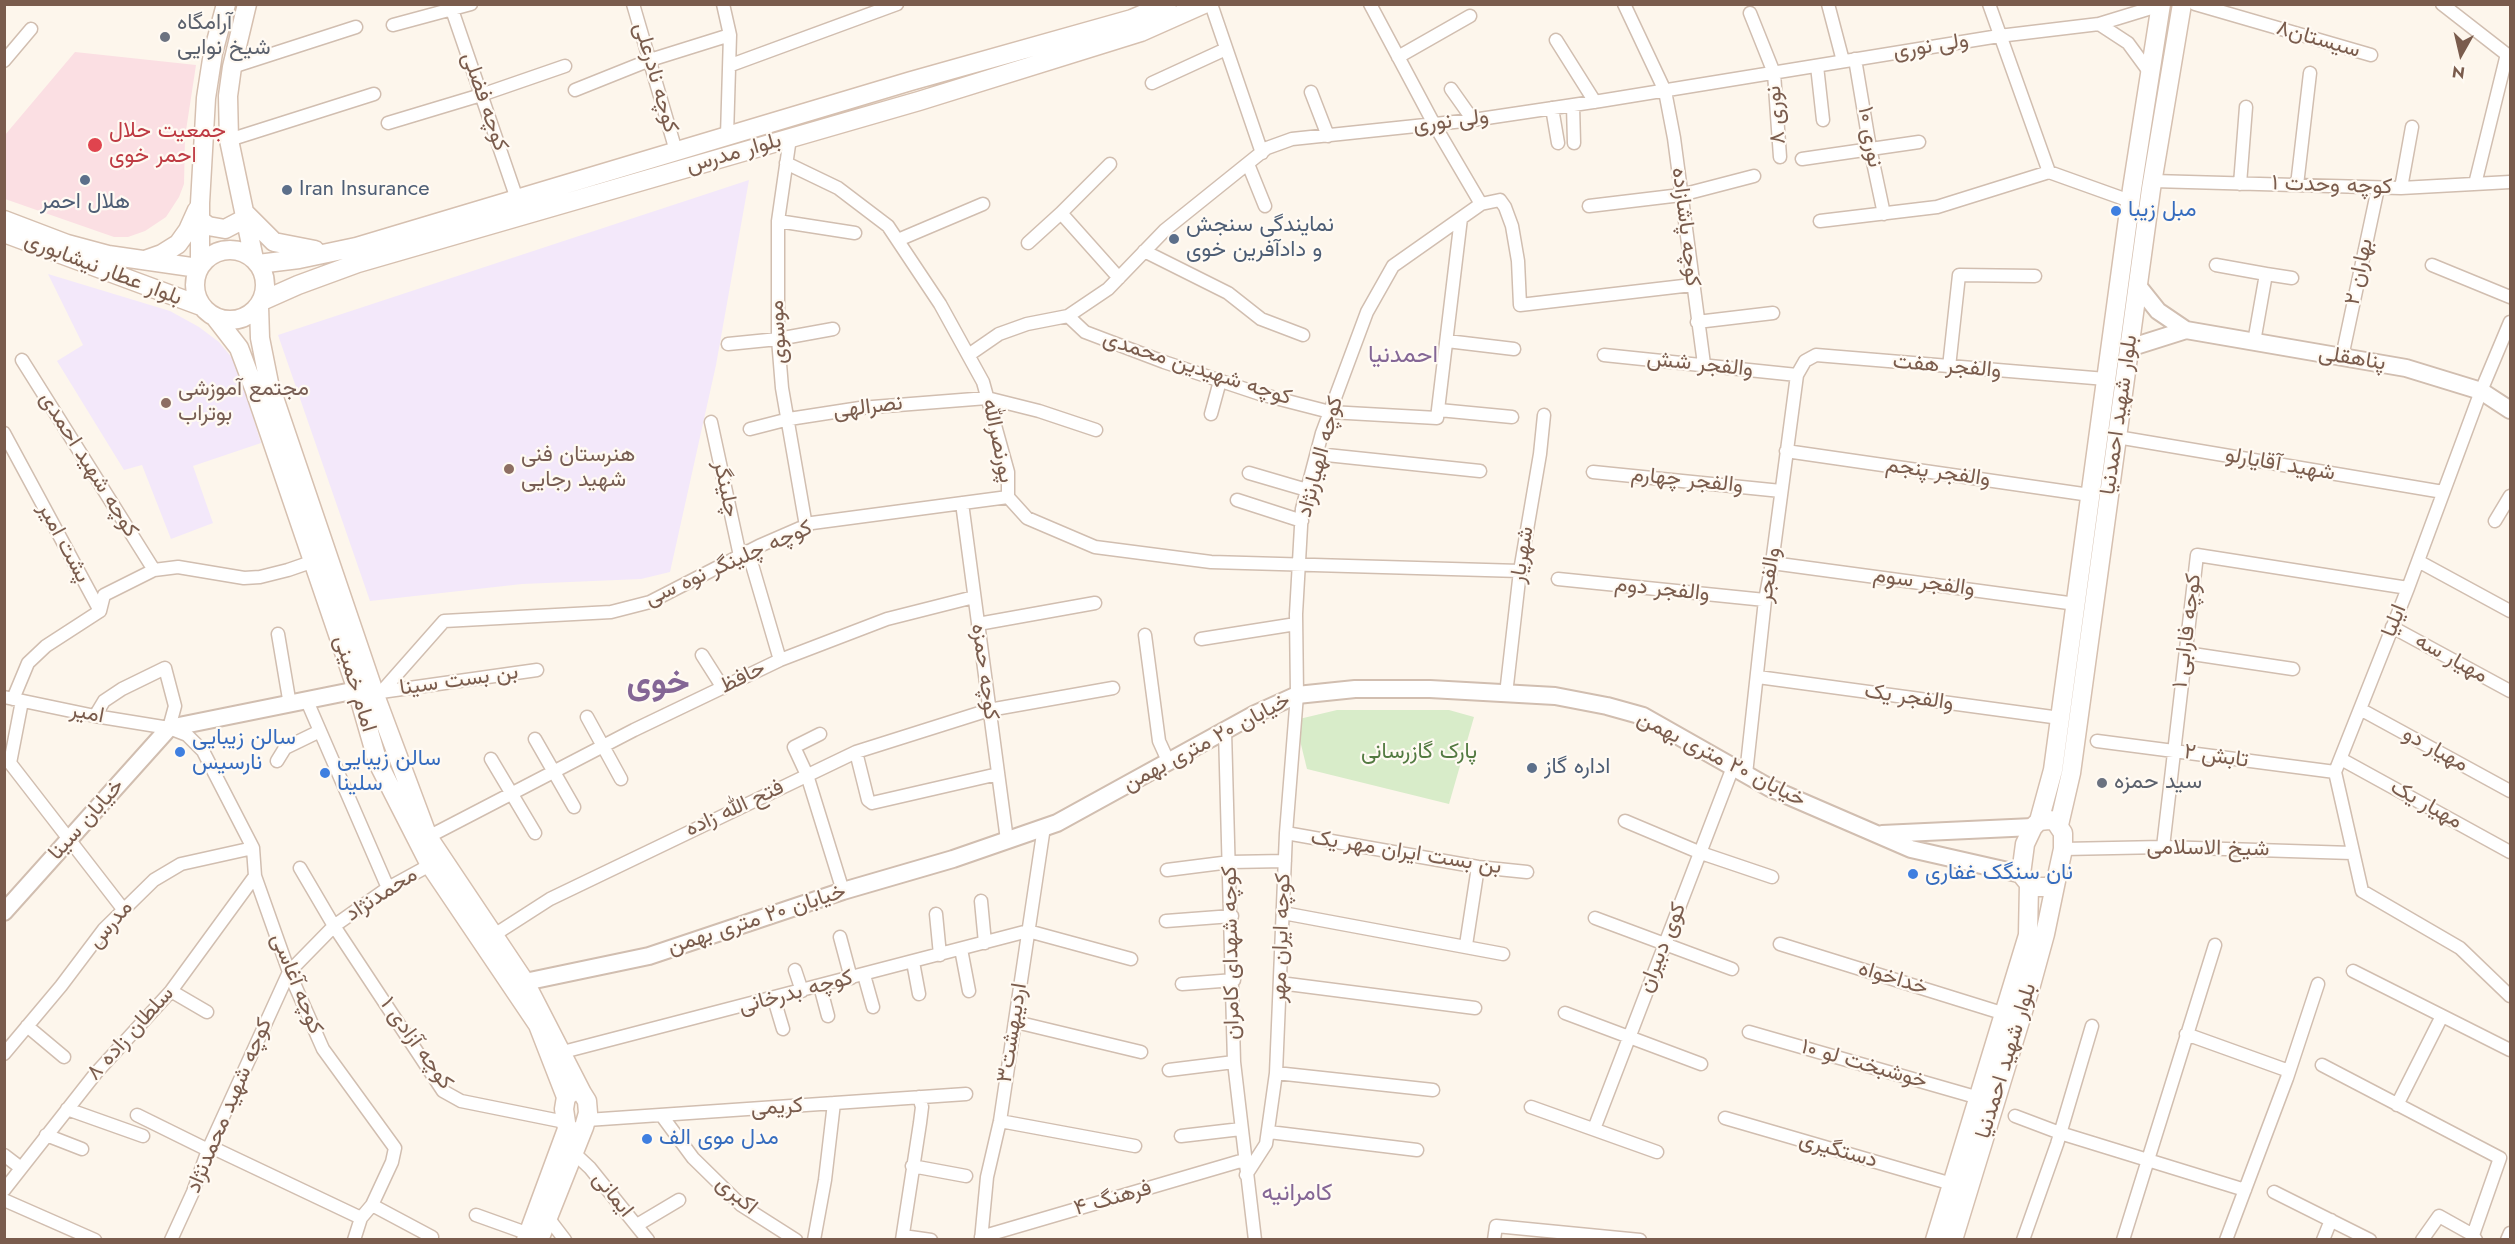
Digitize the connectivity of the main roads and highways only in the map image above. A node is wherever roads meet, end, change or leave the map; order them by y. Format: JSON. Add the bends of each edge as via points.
{"nodes":[{"id":1,"x":226,"y":4,"type":"edge"},
{"id":2,"x":248,"y":4,"type":"edge"},
{"id":3,"x":1167,"y":4,"type":"edge"},
{"id":4,"x":1204,"y":4,"type":"edge"},
{"id":5,"x":2182,"y":4,"type":"edge"},
{"id":6,"x":2161,"y":5,"type":"edge"},
{"id":7,"x":200,"y":211,"type":"junction"},
{"id":8,"x":245,"y":215,"type":"junction"},
{"id":9,"x":4,"y":220,"type":"edge"},
{"id":10,"x":4,"y":233,"type":"edge"},
{"id":11,"x":334,"y":252,"type":"junction"},
{"id":12,"x":298,"y":259,"type":"junction"},
{"id":13,"x":145,"y":260,"type":"junction"},
{"id":14,"x":256,"y":261,"type":"junction"},
{"id":15,"x":199,"y":267,"type":"junction"},
{"id":16,"x":304,"y":283,"type":"junction"},
{"id":17,"x":260,"y":303,"type":"junction"},
{"id":18,"x":208,"y":312,"type":"junction"},
{"id":19,"x":260,"y":338,"type":"junction"},
{"id":20,"x":239,"y":348,"type":"junction"},
{"id":21,"x":2036,"y":824,"type":"junction"},
{"id":22,"x":2059,"y":825,"type":"junction"},
{"id":23,"x":2025,"y":879,"type":"junction"},
{"id":24,"x":2056,"y":880,"type":"junction"},
{"id":25,"x":574,"y":1095,"type":"junction"},
{"id":26,"x":576,"y":1125,"type":"junction"},
{"id":27,"x":531,"y":1238,"type":"edge"},
{"id":28,"x":1935,"y":1239,"type":"edge"},
{"id":29,"x":1953,"y":1239,"type":"edge"}],
"edges":[{"from":1,"to":7,"type":"main road","via":[[206,98]]},
{"from":2,"to":8,"type":"main road","via":[[228,96],[229,140]]},
{"from":3,"to":11,"type":"main road","name":"بلوار مدرس","via":[[1132,19]]},
{"from":4,"to":16,"type":"main road","name":"بلوار مدرس","via":[[1141,32],[358,263]]},
{"from":5,"to":22,"type":"main road","name":"بلوار شهید احمدنیا","via":[[2152,181],[2071,773]]},
{"from":6,"to":21,"type":"main road","name":"بلوار شهید احمدنیا","via":[[2130,201],[2053,770]]},
{"from":7,"to":8,"type":"main road","via":[[207,225],[225,229]]},
{"from":7,"to":13,"type":"main road","via":[[178,244]]},
{"from":7,"to":15,"type":"main road"},
{"from":8,"to":11,"type":"main road","via":[[274,242]]},
{"from":8,"to":14,"type":"main road"},
{"from":9,"to":13,"type":"main road","name":"بلوار عطار نیشابوری","via":[[77,247]]},
{"from":10,"to":18,"type":"main road","name":"بلوار عطار نیشابوری"},
{"from":11,"to":12,"type":"main road","name":"بلوار مدرس"},
{"from":12,"to":14,"type":"main road","name":"بلوار مدرس"},
{"from":12,"to":16,"type":"main road","via":[[287,267],[286,273],[288,278]]},
{"from":13,"to":15,"type":"main road","name":"بلوار عطار نیشابوری"},
{"from":14,"to":15,"type":"main road","via":[[245,253],[225,250],[207,258]]},
{"from":14,"to":17,"type":"main road","via":[[265,282]]},
{"from":15,"to":18,"type":"main road","via":[[194,291]]},
{"from":16,"to":17,"type":"main road","name":"بلوار مدرس"},
{"from":17,"to":18,"type":"main road","via":[[239,320]]},
{"from":17,"to":19,"type":"main road","name":"امام خمینی"},
{"from":18,"to":20,"type":"main road","name":"امام خمینی"},
{"from":19,"to":20,"type":"main road","via":[[248,338]]},
{"from":19,"to":25,"type":"main road","name":"امام خمینی","via":[[269,383],[428,837],[525,982],[563,1052]]},
{"from":20,"to":25,"type":"main road","name":"امام خمینی","via":[[314,561],[378,763],[430,865],[538,1025]]},
{"from":21,"to":22,"type":"main road","via":[[2049,820]]},
{"from":21,"to":23,"type":"main road","name":"بلوار شهید احمدنیا","via":[[2025,844]]},
{"from":22,"to":24,"type":"main road","name":"بلوار شهید احمدنیا","via":[[2063,849]]},
{"from":23,"to":24,"type":"main road","via":[[2048,886]]},
{"from":23,"to":28,"type":"main road","name":"بلوار شهید احمدنیا","via":[[2028,935]]},
{"from":24,"to":29,"type":"main road","name":"بلوار شهید احمدنیا","via":[[2031,985]]},
{"from":25,"to":26,"type":"main road","via":[[587,1101]]},
{"from":26,"to":27,"type":"main road"},
{"from":26,"to":27,"type":"main road","via":[[574,1153],[549,1219]]}]}
